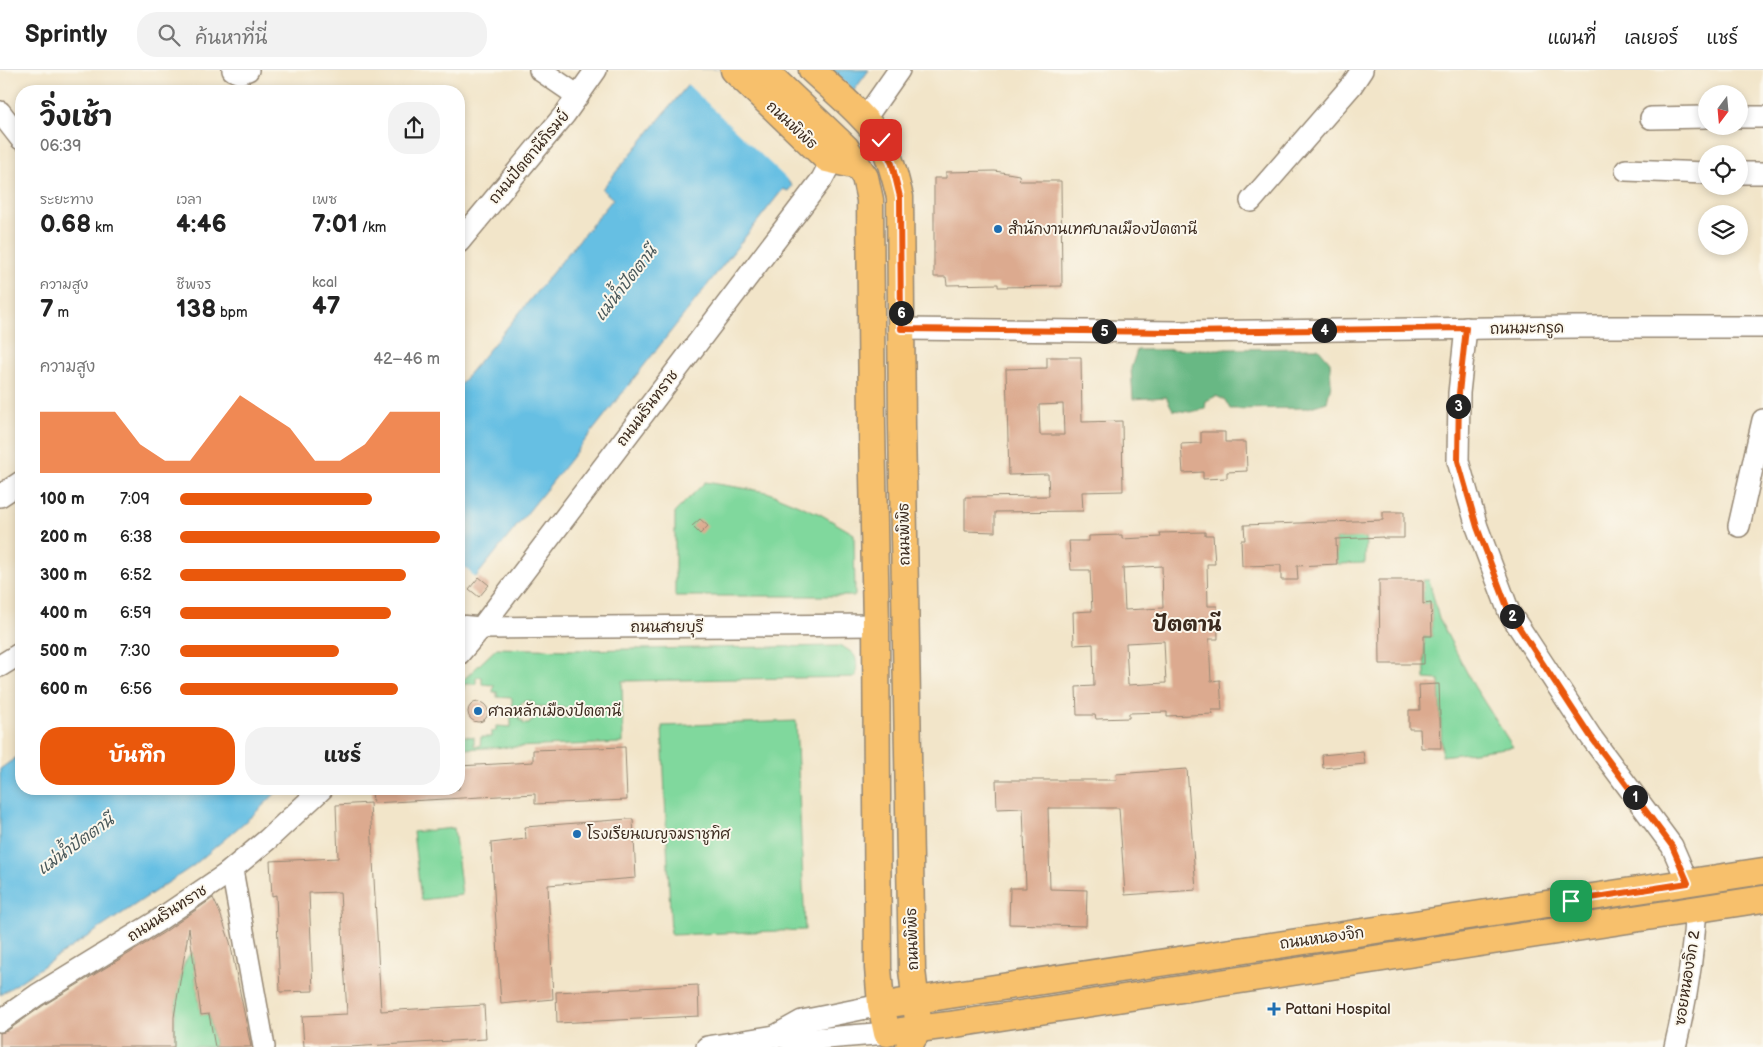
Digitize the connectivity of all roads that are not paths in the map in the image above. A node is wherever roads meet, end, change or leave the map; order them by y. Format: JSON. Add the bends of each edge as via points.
{"nodes":[{"id":1,"x":233,"y":70,"type":"edge"},
{"id":2,"x":248,"y":70,"type":"edge"},
{"id":3,"x":540,"y":70,"type":"edge"},
{"id":4,"x":596,"y":70,"type":"edge"},
{"id":5,"x":734,"y":70,"type":"edge"},
{"id":6,"x":764,"y":70,"type":"edge"},
{"id":7,"x":812,"y":70,"type":"edge"},
{"id":8,"x":899,"y":70,"type":"edge"},
{"id":9,"x":1362,"y":70,"type":"edge"},
{"id":10,"x":578,"y":96,"type":"junction"},
{"id":11,"x":0,"y":112,"type":"edge"},
{"id":12,"x":860,"y":116,"type":"junction"},
{"id":13,"x":1698,"y":117,"type":"edge"},
{"id":14,"x":1748,"y":117,"type":"edge"},
{"id":15,"x":1763,"y":117,"type":"edge"},
{"id":16,"x":1650,"y":118,"type":"dead end"},
{"id":17,"x":15,"y":132,"type":"edge"},
{"id":18,"x":832,"y":153,"type":"junction"},
{"id":19,"x":1626,"y":170,"type":"dead end"},
{"id":20,"x":1698,"y":172,"type":"edge"},
{"id":21,"x":1748,"y":173,"type":"edge"},
{"id":22,"x":1763,"y":173,"type":"edge"},
{"id":23,"x":1252,"y":201,"type":"dead end"},
{"id":24,"x":465,"y":235,"type":"edge"},
{"id":25,"x":1763,"y":327,"type":"edge"},
{"id":26,"x":1466,"y":328,"type":"junction"},
{"id":27,"x":871,"y":329,"type":"junction"},
{"id":28,"x":901,"y":329,"type":"junction"},
{"id":29,"x":1763,"y":420,"type":"edge"},
{"id":30,"x":872,"y":426,"type":"junction"},
{"id":31,"x":902,"y":426,"type":"junction"},
{"id":32,"x":15,"y":486,"type":"edge"},
{"id":33,"x":0,"y":496,"type":"edge"},
{"id":34,"x":874,"y":526,"type":"junction"},
{"id":35,"x":904,"y":526,"type":"junction"},
{"id":36,"x":1739,"y":526,"type":"dead end"},
{"id":37,"x":465,"y":627,"type":"edge"},
{"id":38,"x":480,"y":628,"type":"junction"},
{"id":39,"x":876,"y":633,"type":"junction"},
{"id":40,"x":906,"y":640,"type":"junction"},
{"id":41,"x":465,"y":647,"type":"edge"},
{"id":42,"x":15,"y":657,"type":"edge"},
{"id":43,"x":0,"y":666,"type":"edge"},
{"id":44,"x":907,"y":753,"type":"junction"},
{"id":45,"x":877,"y":754,"type":"junction"},
{"id":46,"x":316,"y":795,"type":"edge"},
{"id":47,"x":232,"y":870,"type":"junction"},
{"id":48,"x":1763,"y":871,"type":"edge"},
{"id":49,"x":1688,"y":883,"type":"junction"},
{"id":50,"x":1763,"y":899,"type":"edge"},
{"id":51,"x":1571,"y":901,"type":"junction"},
{"id":52,"x":1696,"y":909,"type":"junction"},
{"id":53,"x":1576,"y":928,"type":"junction"},
{"id":54,"x":1381,"y":930,"type":"junction"},
{"id":55,"x":1302,"y":941,"type":"junction"},
{"id":56,"x":1385,"y":958,"type":"junction"},
{"id":57,"x":1306,"y":971,"type":"junction"},
{"id":58,"x":915,"y":1001,"type":"junction"},
{"id":59,"x":882,"y":1006,"type":"junction"},
{"id":60,"x":0,"y":1021,"type":"edge"},
{"id":61,"x":775,"y":1036,"type":"junction"},
{"id":62,"x":914,"y":1038,"type":"edge"},
{"id":63,"x":893,"y":1040,"type":"edge"},
{"id":64,"x":264,"y":1047,"type":"edge"},
{"id":65,"x":706,"y":1047,"type":"edge"},
{"id":66,"x":1675,"y":1047,"type":"edge"}],
"edges":[{"from":1,"to":2,"type":"street","via":[[240,73]]},
{"from":3,"to":10,"type":"street"},
{"from":4,"to":10,"type":"street","name":"ถนนปัตตานีภิรมย์"},
{"from":5,"to":18,"type":"main road","name":"ถนนพิพิธ"},
{"from":6,"to":18,"type":"main road","name":"ถนนพิพิธ"},
{"from":7,"to":12,"type":"main road","name":"ถนนพิพิธ"},
{"from":8,"to":12,"type":"street"},
{"from":9,"to":23,"type":"street"},
{"from":10,"to":24,"type":"street","name":"ถนนปัตตานีภิรมย์"},
{"from":11,"to":17,"type":"street"},
{"from":12,"to":28,"type":"main road","name":"ถนนพิพิธ","via":[[881,140],[892,164],[900,197]]},
{"from":13,"to":16,"type":"street"},
{"from":14,"to":15,"type":"street"},
{"from":18,"to":27,"type":"main road","name":"ถนนพิพิธ","via":[[846,148],[865,177],[870,200]]},
{"from":18,"to":38,"type":"street","name":"ถนนนรินทราช","via":[[822,179]]},
{"from":19,"to":20,"type":"street"},
{"from":21,"to":22,"type":"street"},
{"from":25,"to":26,"type":"street","name":"ถนนมะกรูด"},
{"from":26,"to":28,"type":"street","name":"ถนนมะกรูด","via":[[1180,332]]},
{"from":26,"to":49,"type":"street","via":[[1459,393],[1458,461],[1477,527],[1509,612],[1591,737],[1672,846]]},
{"from":27,"to":28,"type":"main road"},
{"from":27,"to":30,"type":"main road","name":"ถนนพิพิธ"},
{"from":28,"to":31,"type":"main road","name":"ถนนพิพิธ"},
{"from":29,"to":36,"type":"street"},
{"from":30,"to":31,"type":"main road"},
{"from":30,"to":34,"type":"main road","name":"ถนนพิพิธ"},
{"from":31,"to":35,"type":"main road","name":"ถนนพิพิธ"},
{"from":32,"to":33,"type":"street"},
{"from":34,"to":35,"type":"main road"},
{"from":34,"to":39,"type":"main road","name":"ถนนพิพิธ"},
{"from":35,"to":40,"type":"main road","name":"ถนนพิพิธ"},
{"from":37,"to":38,"type":"street","name":"ถนนสายบุรี"},
{"from":38,"to":39,"type":"street","name":"ถนนสายบุรี"},
{"from":38,"to":41,"type":"street","name":"ถนนนรินทราช"},
{"from":39,"to":40,"type":"main road"},
{"from":39,"to":45,"type":"main road","name":"ถนนพิพิธ"},
{"from":40,"to":44,"type":"main road","name":"ถนนพิพิธ"},
{"from":42,"to":43,"type":"street"},
{"from":44,"to":45,"type":"main road"},
{"from":44,"to":58,"type":"main road","name":"ถนนพิพิธ"},
{"from":45,"to":59,"type":"main road","name":"ถนนพิพิธ","via":[[878,968]]},
{"from":46,"to":47,"type":"street","name":"ถนนนรินทราช"},
{"from":47,"to":60,"type":"street","name":"ถนนนรินทราช"},
{"from":47,"to":64,"type":"street"},
{"from":48,"to":49,"type":"main road","name":"ถนนหนองจิก"},
{"from":49,"to":51,"type":"main road","name":"ถนนหนองจิก"},
{"from":50,"to":52,"type":"main road","name":"ถนนหนองจิก"},
{"from":51,"to":53,"type":"main road"},
{"from":51,"to":54,"type":"main road","name":"ถนนหนองจิก"},
{"from":52,"to":53,"type":"main road","name":"ถนนหนองจิก"},
{"from":52,"to":66,"type":"street","name":"ซอยหนองจิก 2","via":[[1693,951]]},
{"from":53,"to":56,"type":"main road","name":"ถนนหนองจิก"},
{"from":54,"to":55,"type":"main road","name":"ถนนหนองจิก"},
{"from":54,"to":56,"type":"main road"},
{"from":55,"to":57,"type":"main road"},
{"from":55,"to":58,"type":"main road","name":"ถนนหนองจิก"},
{"from":56,"to":57,"type":"main road","name":"ถนนหนองจิก"},
{"from":57,"to":62,"type":"main road","name":"ถนนหนองจิก"},
{"from":58,"to":59,"type":"main road","name":"ถนนหนองจิก"},
{"from":58,"to":62,"type":"main road","name":"ถนนพิพิธ"},
{"from":59,"to":61,"type":"street","via":[[802,1021]]},
{"from":59,"to":63,"type":"main road","name":"ถนนพิพิธ"},
{"from":61,"to":63,"type":"street","via":[[803,1040]]},
{"from":61,"to":65,"type":"street"},
{"from":62,"to":63,"type":"main road","name":"ถนนหนองจิก"}]}
